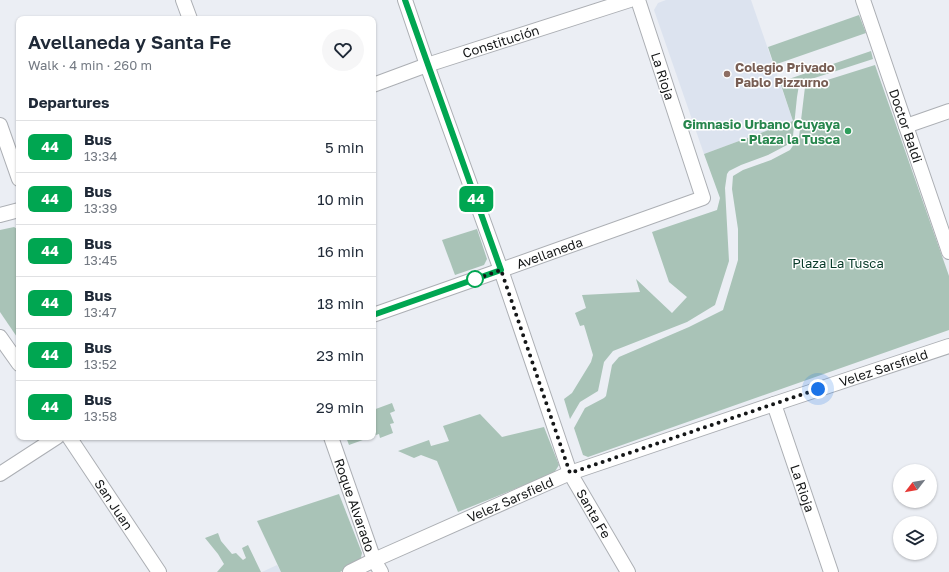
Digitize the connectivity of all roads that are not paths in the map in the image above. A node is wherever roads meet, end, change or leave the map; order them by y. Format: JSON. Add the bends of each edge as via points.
{"nodes":[{"id":1,"x":183,"y":0,"type":"edge"},
{"id":2,"x":405,"y":0,"type":"edge"},
{"id":3,"x":630,"y":0,"type":"edge"},
{"id":4,"x":638,"y":0,"type":"edge"},
{"id":5,"x":863,"y":0,"type":"edge"},
{"id":6,"x":189,"y":16,"type":"edge"},
{"id":7,"x":428,"y":65,"type":"junction"},
{"id":8,"x":376,"y":84,"type":"edge"},
{"id":9,"x":949,"y":111,"type":"edge"},
{"id":10,"x":0,"y":125,"type":"edge"},
{"id":11,"x":906,"y":126,"type":"junction"},
{"id":12,"x":16,"y":170,"type":"edge"},
{"id":13,"x":702,"y":198,"type":"joint"},
{"id":14,"x":16,"y":211,"type":"edge"},
{"id":15,"x":0,"y":215,"type":"edge"},
{"id":16,"x":949,"y":252,"type":"edge"},
{"id":17,"x":501,"y":270,"type":"junction"},
{"id":18,"x":376,"y":314,"type":"edge"},
{"id":19,"x":0,"y":336,"type":"edge"},
{"id":20,"x":949,"y":346,"type":"edge"},
{"id":21,"x":16,"y":360,"type":"edge"},
{"id":22,"x":774,"y":404,"type":"junction"},
{"id":23,"x":52,"y":440,"type":"edge"},
{"id":24,"x":71,"y":440,"type":"edge"},
{"id":25,"x":332,"y":440,"type":"edge"},
{"id":26,"x":570,"y":473,"type":"junction"},
{"id":27,"x":0,"y":474,"type":"edge"},
{"id":28,"x":378,"y":566,"type":"edge"},
{"id":29,"x":159,"y":572,"type":"edge"},
{"id":30,"x":350,"y":572,"type":"edge"},
{"id":31,"x":628,"y":572,"type":"edge"},
{"id":32,"x":831,"y":572,"type":"edge"}],
"edges":[{"from":1,"to":6,"type":"street"},
{"from":2,"to":7,"type":"street","name":"Santa Fe"},
{"from":3,"to":7,"type":"street","name":"Constitución"},
{"from":4,"to":13,"type":"street","name":"La Rioja"},
{"from":5,"to":11,"type":"street","name":"Doctor Baldi"},
{"from":7,"to":8,"type":"street","name":"Constitución"},
{"from":7,"to":17,"type":"street","name":"Santa Fe"},
{"from":9,"to":11,"type":"street"},
{"from":10,"to":12,"type":"street"},
{"from":11,"to":16,"type":"street","name":"Doctor Baldi"},
{"from":13,"to":17,"type":"street","name":"Avellaneda"},
{"from":14,"to":15,"type":"street"},
{"from":17,"to":18,"type":"street","name":"Avellaneda"},
{"from":17,"to":26,"type":"street","name":"Santa Fe"},
{"from":19,"to":21,"type":"street"},
{"from":20,"to":22,"type":"street","name":"Velez Sarsfield"},
{"from":22,"to":26,"type":"street","name":"Velez Sarsfield"},
{"from":22,"to":32,"type":"street","name":"La Rioja"},
{"from":23,"to":27,"type":"street"},
{"from":24,"to":29,"type":"street","name":"San Juan"},
{"from":25,"to":28,"type":"street","name":"Roque Alvarado"},
{"from":26,"to":28,"type":"street","name":"Velez Sarsfield"},
{"from":26,"to":31,"type":"street","name":"Santa Fe"},
{"from":28,"to":30,"type":"street","name":"Velez Sarsfield"}]}
